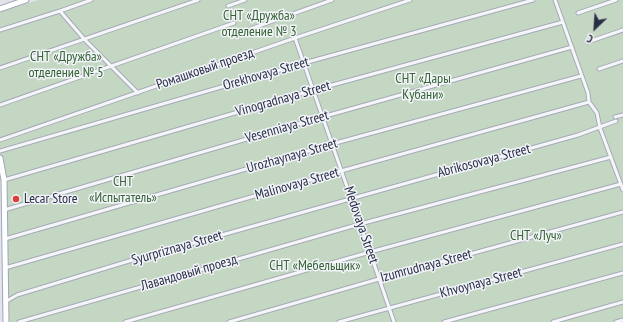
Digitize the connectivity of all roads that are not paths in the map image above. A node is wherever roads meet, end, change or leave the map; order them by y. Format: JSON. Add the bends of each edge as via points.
{"nodes":[{"id":1,"x":26,"y":0,"type":"edge"},
{"id":2,"x":91,"y":0,"type":"edge"},
{"id":3,"x":198,"y":0,"type":"edge"},
{"id":4,"x":245,"y":0,"type":"edge"},
{"id":5,"x":332,"y":0,"type":"edge"},
{"id":6,"x":410,"y":0,"type":"edge"},
{"id":7,"x":533,"y":0,"type":"edge"},
{"id":8,"x":554,"y":0,"type":"edge"},
{"id":9,"x":616,"y":0,"type":"edge"},
{"id":10,"x":228,"y":6,"type":"dead end"},
{"id":11,"x":0,"y":9,"type":"edge"},
{"id":12,"x":60,"y":11,"type":"junction"},
{"id":13,"x":578,"y":13,"type":"dead end"},
{"id":14,"x":562,"y":22,"type":"junction"},
{"id":15,"x":234,"y":23,"type":"dead end"},
{"id":16,"x":0,"y":30,"type":"edge"},
{"id":17,"x":623,"y":30,"type":"edge"},
{"id":18,"x":236,"y":34,"type":"dead end"},
{"id":19,"x":295,"y":38,"type":"junction"},
{"id":20,"x":85,"y":40,"type":"junction"},
{"id":21,"x":588,"y":42,"type":"dead end"},
{"id":22,"x":572,"y":47,"type":"junction"},
{"id":23,"x":623,"y":61,"type":"edge"},
{"id":24,"x":304,"y":63,"type":"junction"},
{"id":25,"x":112,"y":66,"type":"junction"},
{"id":26,"x":0,"y":68,"type":"edge"},
{"id":27,"x":599,"y":69,"type":"dead end"},
{"id":28,"x":581,"y":76,"type":"junction"},
{"id":29,"x":314,"y":90,"type":"junction"},
{"id":30,"x":138,"y":93,"type":"junction"},
{"id":31,"x":589,"y":102,"type":"junction"},
{"id":32,"x":0,"y":105,"type":"edge"},
{"id":33,"x":623,"y":115,"type":"edge"},
{"id":34,"x":322,"y":116,"type":"junction"},
{"id":35,"x":600,"y":128,"type":"junction"},
{"id":36,"x":0,"y":140,"type":"edge"},
{"id":37,"x":332,"y":144,"type":"junction"},
{"id":38,"x":0,"y":151,"type":"edge"},
{"id":39,"x":611,"y":157,"type":"junction"},
{"id":40,"x":0,"y":158,"type":"edge"},
{"id":41,"x":341,"y":171,"type":"junction"},
{"id":42,"x":4,"y":180,"type":"junction"},
{"id":43,"x":621,"y":184,"type":"junction"},
{"id":44,"x":623,"y":190,"type":"edge"},
{"id":45,"x":351,"y":198,"type":"junction"},
{"id":46,"x":4,"y":210,"type":"junction"},
{"id":47,"x":623,"y":212,"type":"edge"},
{"id":48,"x":360,"y":224,"type":"junction"},
{"id":49,"x":5,"y":239,"type":"junction"},
{"id":50,"x":623,"y":244,"type":"edge"},
{"id":51,"x":370,"y":252,"type":"junction"},
{"id":52,"x":5,"y":268,"type":"junction"},
{"id":53,"x":623,"y":273,"type":"edge"},
{"id":54,"x":379,"y":279,"type":"junction"},
{"id":55,"x":5,"y":302,"type":"junction"},
{"id":56,"x":623,"y":302,"type":"edge"},
{"id":57,"x":389,"y":308,"type":"junction"},
{"id":58,"x":623,"y":320,"type":"edge"},
{"id":59,"x":6,"y":322,"type":"edge"},
{"id":60,"x":19,"y":322,"type":"edge"},
{"id":61,"x":125,"y":322,"type":"edge"},
{"id":62,"x":229,"y":322,"type":"edge"},
{"id":63,"x":339,"y":322,"type":"edge"},
{"id":64,"x":394,"y":322,"type":"edge"},
{"id":65,"x":444,"y":322,"type":"edge"},
{"id":66,"x":553,"y":322,"type":"edge"},
{"id":67,"x":616,"y":322,"type":"edge"}],
"edges":[{"from":1,"to":11,"type":"main road"},
{"from":2,"to":12,"type":"street"},
{"from":3,"to":20,"type":"street"},
{"from":4,"to":10,"type":"street"},
{"from":5,"to":18,"type":"street"},
{"from":6,"to":19,"type":"street","name":"Ромашковый проезд"},
{"from":7,"to":24,"type":"street","name":"Orekhovaya Street"},
{"from":8,"to":14,"type":"street"},
{"from":9,"to":13,"type":"street"},
{"from":12,"to":16,"type":"street"},
{"from":12,"to":20,"type":"street"},
{"from":14,"to":22,"type":"street"},
{"from":14,"to":29,"type":"street","name":"Vinogradnaya Street"},
{"from":15,"to":25,"type":"street"},
{"from":17,"to":21,"type":"street"},
{"from":19,"to":24,"type":"street","name":"Medovaya Street"},
{"from":19,"to":30,"type":"street","name":"Ромашковый проезд"},
{"from":20,"to":25,"type":"street"},
{"from":20,"to":26,"type":"street"},
{"from":22,"to":28,"type":"street"},
{"from":22,"to":34,"type":"street","name":"Vesenniaya Street"},
{"from":23,"to":27,"type":"street"},
{"from":24,"to":29,"type":"street","name":"Medovaya Street"},
{"from":24,"to":38,"type":"street","name":"Orekhovaya Street"},
{"from":25,"to":30,"type":"street"},
{"from":25,"to":32,"type":"street"},
{"from":28,"to":31,"type":"street"},
{"from":28,"to":37,"type":"street","name":"Urozhaynaya Street"},
{"from":29,"to":34,"type":"street","name":"Medovaya Street"},
{"from":29,"to":42,"type":"street","name":"Vinogradnaya Street"},
{"from":30,"to":36,"type":"street","name":"Ромашковый проезд"},
{"from":31,"to":35,"type":"street","via":[[597,113]]},
{"from":31,"to":41,"type":"street","name":"Malinovaya Street"},
{"from":33,"to":35,"type":"street","name":"Abrikosovaya Street"},
{"from":34,"to":37,"type":"street","name":"Medovaya Street"},
{"from":34,"to":46,"type":"street","name":"Vesenniaya Street"},
{"from":35,"to":39,"type":"street"},
{"from":35,"to":45,"type":"street","name":"Abrikosovaya Street"},
{"from":37,"to":41,"type":"street","name":"Medovaya Street"},
{"from":37,"to":49,"type":"street","name":"Urozhaynaya Street"},
{"from":39,"to":43,"type":"street"},
{"from":39,"to":48,"type":"street","name":"Лавандовый проезд"},
{"from":40,"to":42,"type":"main road"},
{"from":41,"to":45,"type":"street","name":"Medovaya Street"},
{"from":41,"to":52,"type":"street","name":"Malinovaya Street"},
{"from":42,"to":46,"type":"main road"},
{"from":43,"to":44,"type":"street"},
{"from":43,"to":51,"type":"street"},
{"from":45,"to":48,"type":"street","name":"Medovaya Street"},
{"from":45,"to":55,"type":"street","name":"Syurpriznaya Street","via":[[129,261],[18,295]]},
{"from":46,"to":49,"type":"main road"},
{"from":47,"to":54,"type":"street","name":"Izumrudnaya Street"},
{"from":48,"to":51,"type":"street","name":"Medovaya Street"},
{"from":48,"to":60,"type":"street","name":"Лавандовый проезд"},
{"from":49,"to":52,"type":"main road"},
{"from":50,"to":57,"type":"street","name":"Khvoynaya Street"},
{"from":51,"to":54,"type":"street","name":"Medovaya Street"},
{"from":51,"to":61,"type":"street"},
{"from":52,"to":55,"type":"main road"},
{"from":53,"to":65,"type":"street"},
{"from":54,"to":57,"type":"street","name":"Medovaya Street"},
{"from":54,"to":62,"type":"street","name":"Izumrudnaya Street"},
{"from":55,"to":59,"type":"main road"},
{"from":56,"to":66,"type":"street"},
{"from":57,"to":63,"type":"street","name":"Khvoynaya Street"},
{"from":57,"to":64,"type":"street","name":"Medovaya Street"},
{"from":58,"to":67,"type":"street"}]}
